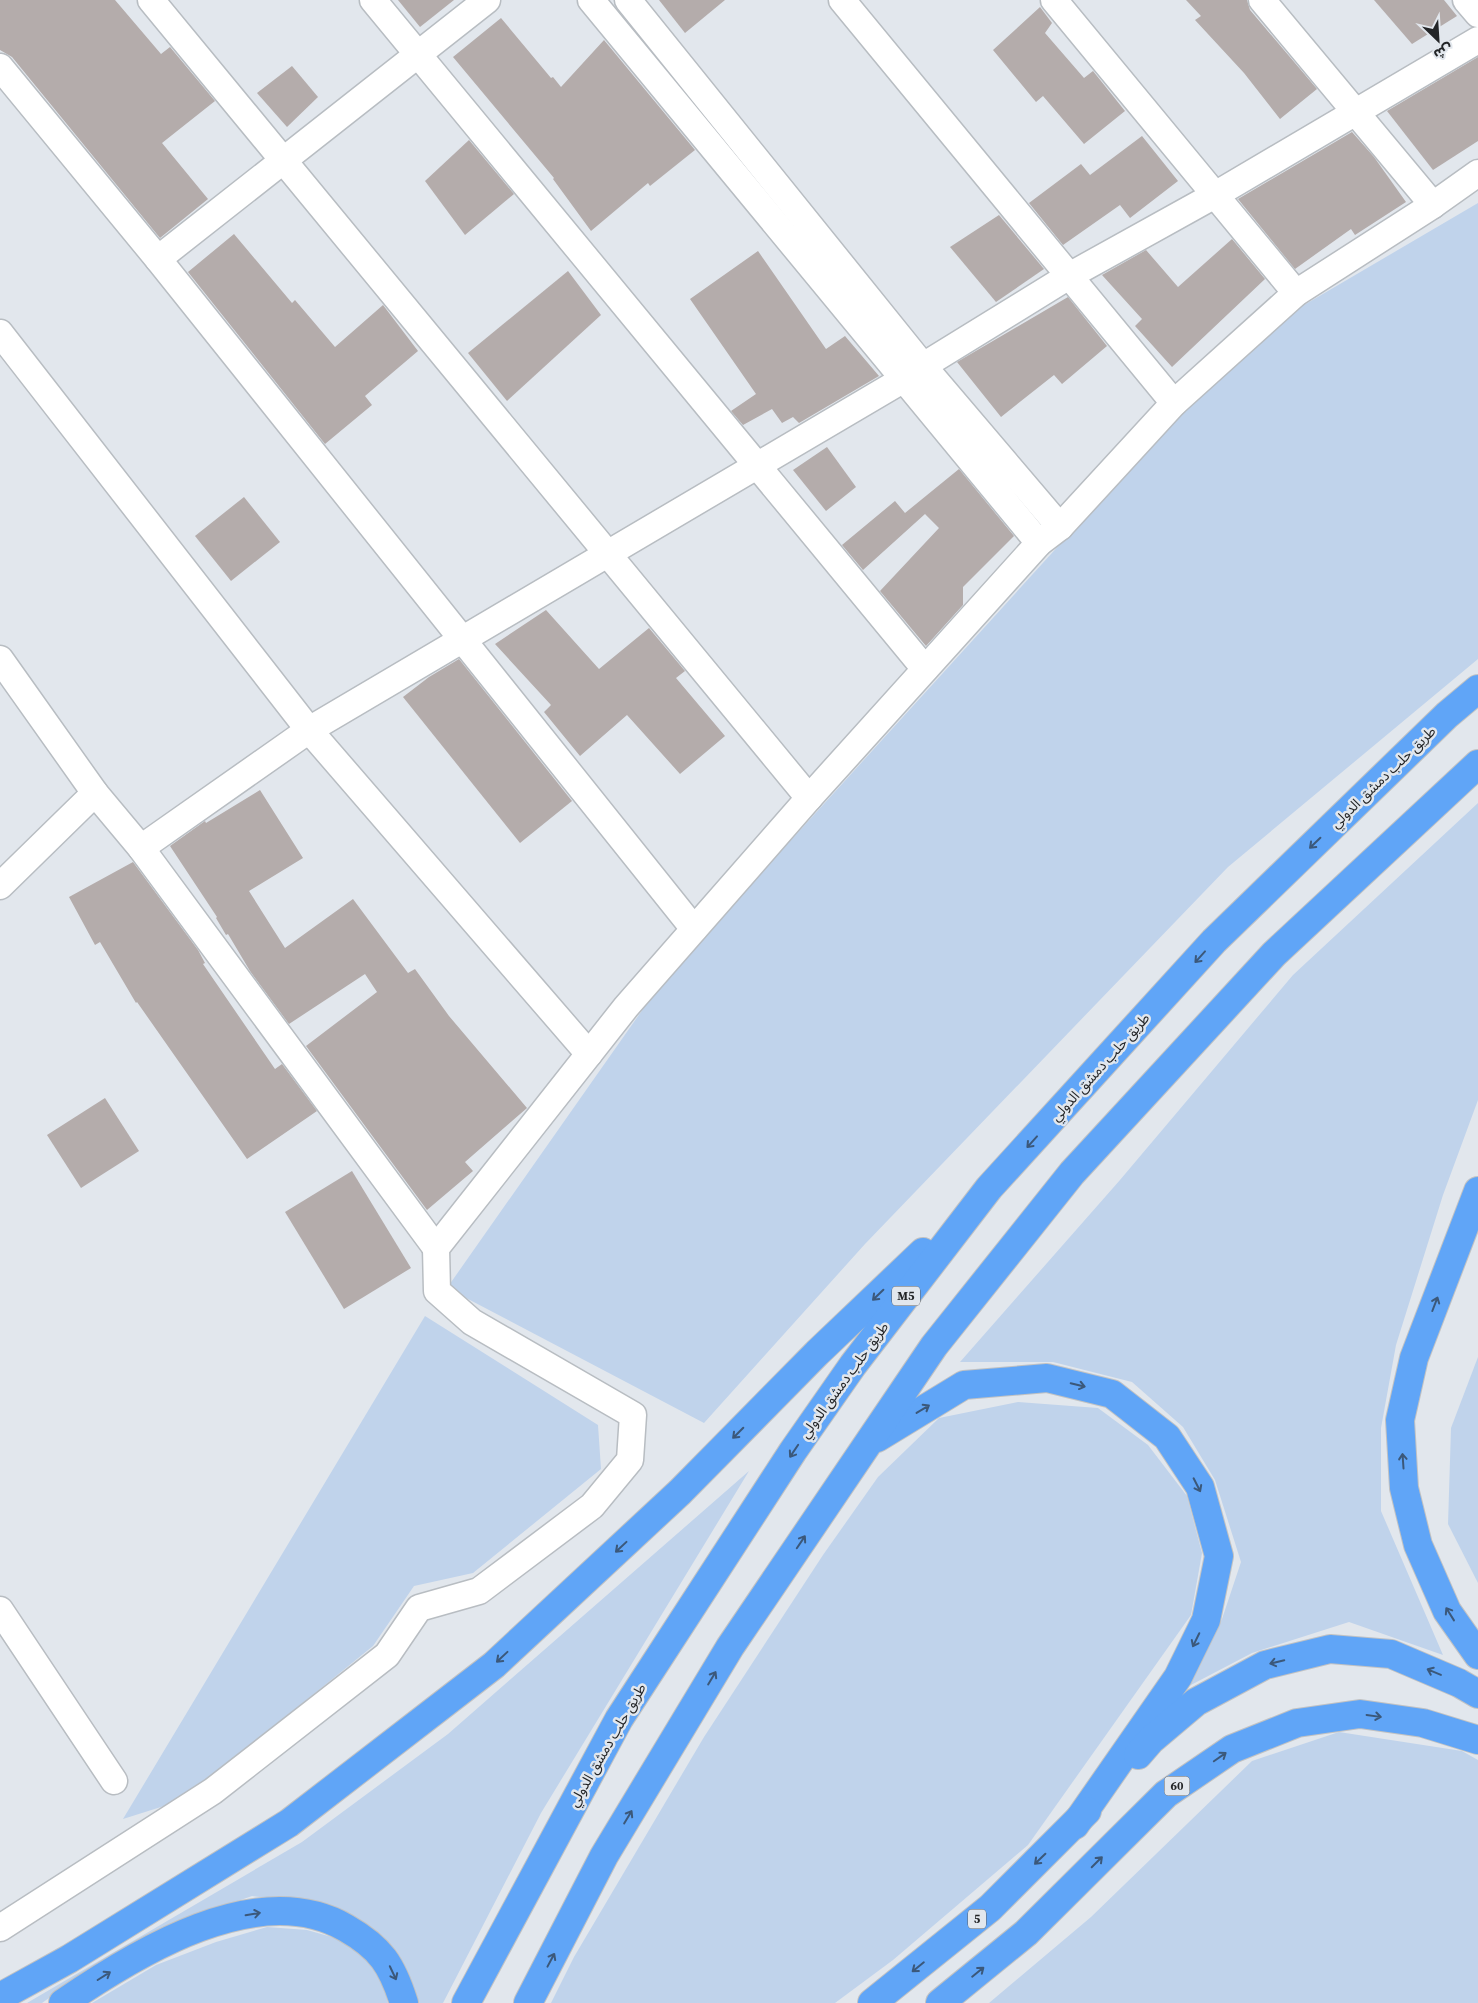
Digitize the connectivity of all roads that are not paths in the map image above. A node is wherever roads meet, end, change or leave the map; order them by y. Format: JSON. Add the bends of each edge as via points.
{"nodes":[{"id":1,"x":151,"y":0,"type":"edge"},
{"id":2,"x":373,"y":0,"type":"edge"},
{"id":3,"x":487,"y":0,"type":"edge"},
{"id":4,"x":591,"y":0,"type":"edge"},
{"id":5,"x":628,"y":0,"type":"edge"},
{"id":6,"x":842,"y":0,"type":"edge"},
{"id":7,"x":1054,"y":0,"type":"edge"},
{"id":8,"x":1262,"y":0,"type":"edge"},
{"id":9,"x":1466,"y":0,"type":"edge"},
{"id":10,"x":1478,"y":14,"type":"edge"},
{"id":11,"x":1478,"y":40,"type":"edge"},
{"id":12,"x":418,"y":54,"type":"junction"},
{"id":13,"x":0,"y":67,"type":"edge"},
{"id":14,"x":1355,"y":113,"type":"junction"},
{"id":15,"x":283,"y":160,"type":"junction"},
{"id":16,"x":1478,"y":173,"type":"edge"},
{"id":17,"x":1215,"y":195,"type":"junction"},
{"id":18,"x":1433,"y":206,"type":"junction"},
{"id":19,"x":158,"y":259,"type":"junction"},
{"id":20,"x":1068,"y":276,"type":"junction"},
{"id":21,"x":1296,"y":293,"type":"junction"},
{"id":22,"x":0,"y":333,"type":"edge"},
{"id":23,"x":913,"y":373,"type":"junction"},
{"id":24,"x":1174,"y":403,"type":"junction"},
{"id":25,"x":758,"y":466,"type":"junction"},
{"id":26,"x":1060,"y":527,"type":"junction"},
{"id":27,"x":1040,"y":543,"type":"junction"},
{"id":28,"x":608,"y":554,"type":"junction"},
{"id":29,"x":463,"y":641,"type":"junction"},
{"id":30,"x":0,"y":660,"type":"edge"},
{"id":31,"x":925,"y":669,"type":"junction"},
{"id":32,"x":1478,"y":690,"type":"edge"},
{"id":33,"x":310,"y":730,"type":"junction"},
{"id":34,"x":1478,"y":764,"type":"edge"},
{"id":35,"x":95,"y":793,"type":"junction"},
{"id":36,"x":809,"y":798,"type":"junction"},
{"id":37,"x":141,"y":848,"type":"junction"},
{"id":38,"x":0,"y":886,"type":"edge"},
{"id":39,"x":694,"y":929,"type":"junction"},
{"id":40,"x":589,"y":1054,"type":"junction"},
{"id":41,"x":990,"y":1188,"type":"junction"},
{"id":42,"x":1478,"y":1191,"type":"edge"},
{"id":43,"x":436,"y":1248,"type":"junction"},
{"id":44,"x":867,"y":1445,"type":"junction"},
{"id":45,"x":0,"y":1610,"type":"edge"},
{"id":46,"x":1478,"y":1655,"type":"edge"},
{"id":47,"x":1478,"y":1694,"type":"edge"},
{"id":48,"x":1478,"y":1740,"type":"edge"},
{"id":49,"x":114,"y":1780,"type":"dead end"},
{"id":50,"x":1075,"y":1825,"type":"junction"},
{"id":51,"x":0,"y":1928,"type":"edge"},
{"id":52,"x":0,"y":1997,"type":"edge"},
{"id":53,"x":64,"y":2003,"type":"edge"},
{"id":54,"x":404,"y":2003,"type":"edge"},
{"id":55,"x":466,"y":2003,"type":"edge"},
{"id":56,"x":528,"y":2003,"type":"edge"},
{"id":57,"x":872,"y":2003,"type":"edge"},
{"id":58,"x":940,"y":2003,"type":"edge"}],
"edges":[{"from":1,"to":15,"type":"street"},
{"from":2,"to":12,"type":"street"},
{"from":3,"to":12,"type":"street"},
{"from":4,"to":23,"type":"street"},
{"from":5,"to":23,"type":"street"},
{"from":6,"to":20,"type":"street"},
{"from":7,"to":17,"type":"street"},
{"from":8,"to":14,"type":"street"},
{"from":9,"to":10,"type":"street"},
{"from":11,"to":14,"type":"street"},
{"from":12,"to":15,"type":"street"},
{"from":12,"to":25,"type":"street"},
{"from":13,"to":19,"type":"street"},
{"from":14,"to":17,"type":"street"},
{"from":14,"to":18,"type":"street"},
{"from":15,"to":19,"type":"street"},
{"from":15,"to":28,"type":"street"},
{"from":16,"to":18,"type":"street"},
{"from":17,"to":20,"type":"street"},
{"from":17,"to":21,"type":"street"},
{"from":18,"to":21,"type":"street"},
{"from":19,"to":29,"type":"street"},
{"from":20,"to":23,"type":"street"},
{"from":20,"to":24,"type":"street"},
{"from":21,"to":24,"type":"street"},
{"from":22,"to":33,"type":"street"},
{"from":23,"to":25,"type":"street"},
{"from":23,"to":26,"type":"street"},
{"from":23,"to":27,"type":"street"},
{"from":24,"to":26,"type":"street"},
{"from":25,"to":28,"type":"street"},
{"from":25,"to":31,"type":"street"},
{"from":26,"to":27,"type":"street"},
{"from":27,"to":31,"type":"street"},
{"from":28,"to":29,"type":"street"},
{"from":28,"to":36,"type":"street"},
{"from":29,"to":33,"type":"street"},
{"from":29,"to":39,"type":"street"},
{"from":30,"to":35,"type":"street"},
{"from":31,"to":36,"type":"street"},
{"from":32,"to":41,"type":"highway","name":"طريق حلب دمشق الدولي","number":"M5","one_way":true,"via":[[1447,715],[1214,941]]},
{"from":33,"to":37,"type":"street"},
{"from":33,"to":40,"type":"street"},
{"from":34,"to":44,"type":"highway","via":[[1274,954],[1072,1173],[934,1346]]},
{"from":35,"to":37,"type":"street"},
{"from":35,"to":38,"type":"street"},
{"from":36,"to":39,"type":"street"},
{"from":37,"to":43,"type":"street"},
{"from":39,"to":40,"type":"street"},
{"from":40,"to":43,"type":"street"},
{"from":41,"to":52,"type":"highway","one_way":true,"via":[[817,1353],[680,1492],[494,1665],[289,1823],[69,1959]]},
{"from":41,"to":55,"type":"highway","name":"طريق حلب دمشق الدولي","number":"M5","one_way":true,"via":[[853,1365],[793,1450],[618,1720]]},
{"from":46,"to":42,"type":"highway","one_way":true,"via":[[1447,1611],[1418,1545],[1404,1488],[1400,1420],[1414,1358]]},
{"from":43,"to":51,"type":"street","via":[[437,1291],[472,1322],[633,1415],[630,1460],[592,1506],[479,1591],[420,1608],[387,1656],[213,1791]]},
{"from":44,"to":50,"type":"highway","one_way":true,"via":[[964,1384],[1047,1378],[1112,1394],[1167,1437],[1200,1486],[1219,1556],[1206,1620],[1178,1676]]},
{"from":56,"to":44,"type":"highway","one_way":true,"via":[[604,1856],[730,1648]]},
{"from":45,"to":49,"type":"street"},
{"from":47,"to":50,"type":"highway","one_way":true,"via":[[1391,1654],[1330,1649],[1265,1665],[1196,1702],[1151,1740]]},
{"from":58,"to":48,"type":"highway","number":"60","one_way":true,"via":[[1026,1933],[1166,1794],[1232,1749],[1297,1723],[1360,1714],[1423,1723]]},
{"from":50,"to":57,"type":"highway","number":"5","one_way":true,"via":[[990,1908]]},
{"from":53,"to":54,"type":"highway","one_way":true,"via":[[99,1978],[176,1937],[238,1917],[274,1911],[305,1913],[333,1920],[358,1934],[379,1951],[391,1968]]}]}
